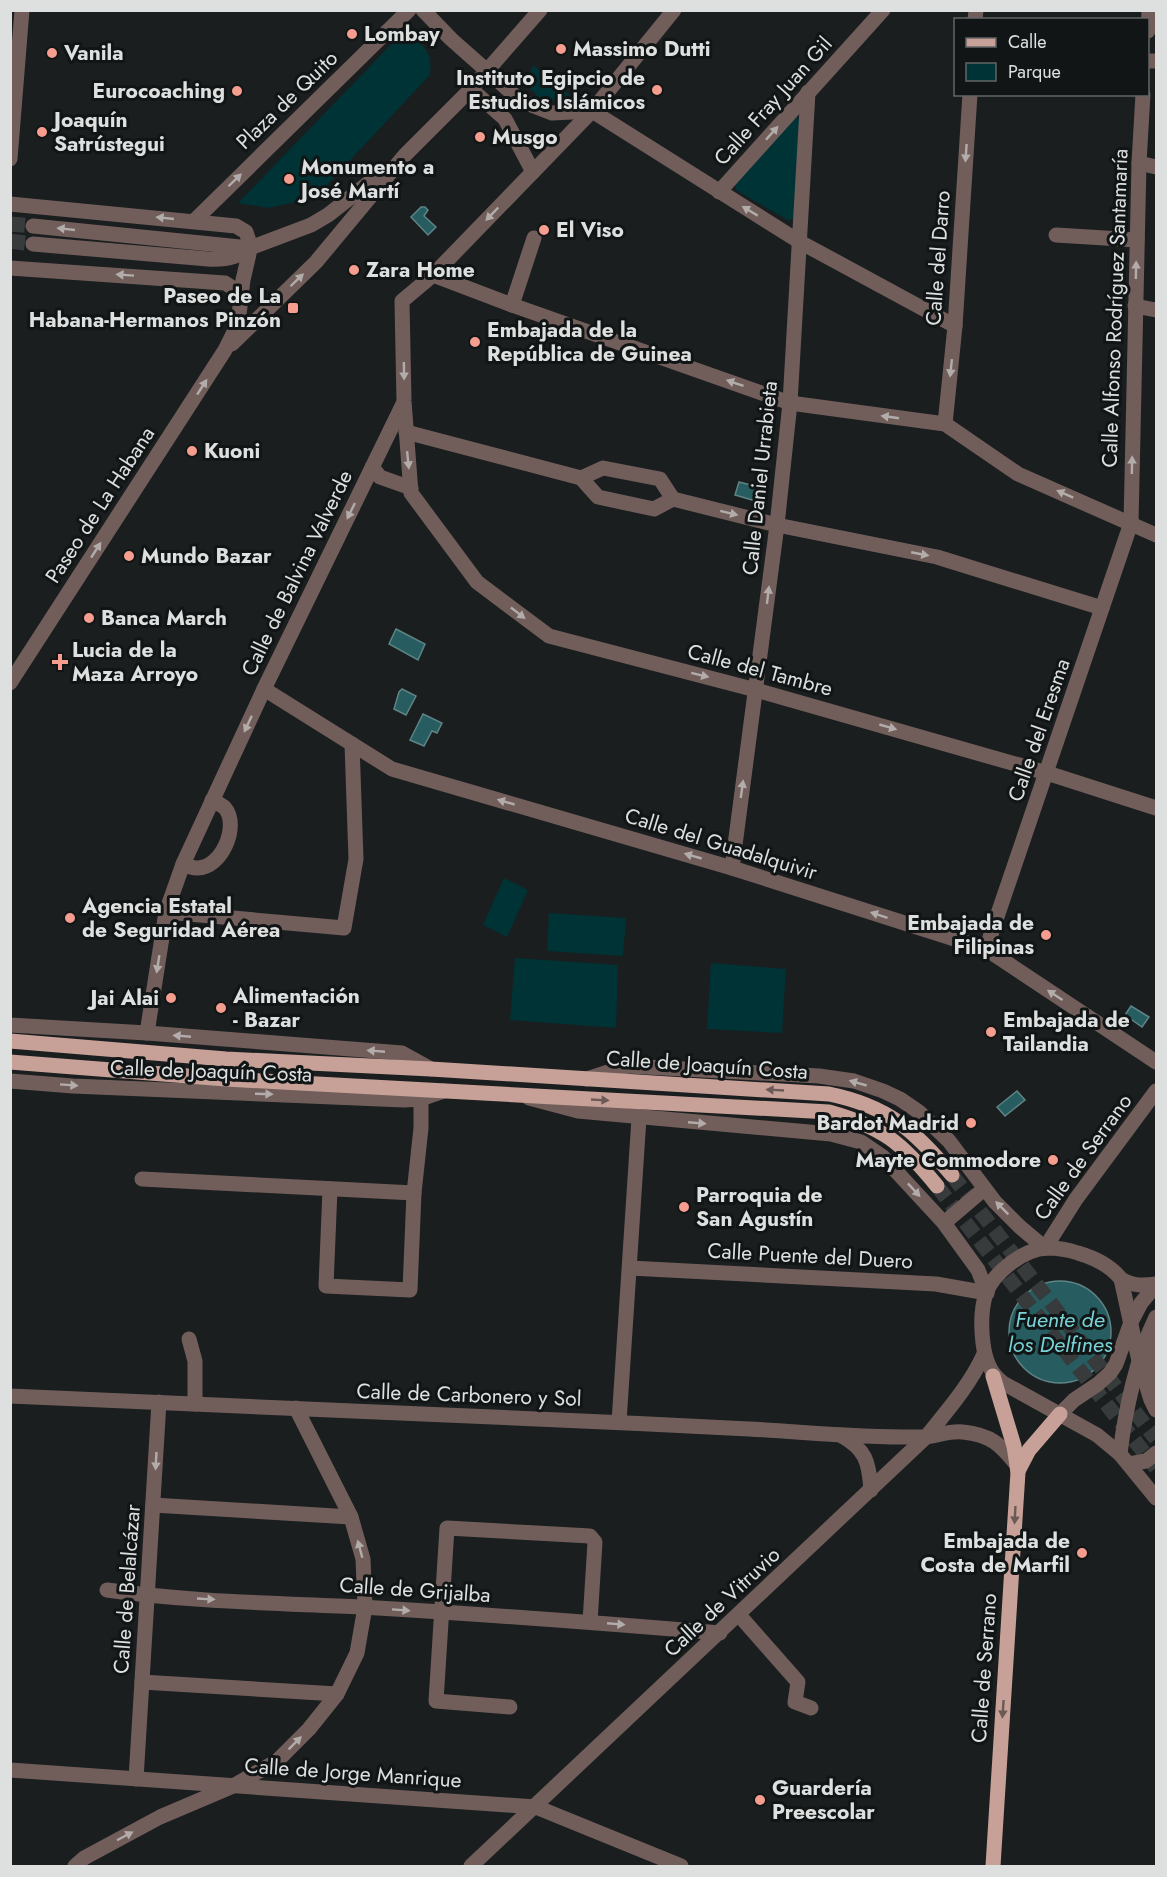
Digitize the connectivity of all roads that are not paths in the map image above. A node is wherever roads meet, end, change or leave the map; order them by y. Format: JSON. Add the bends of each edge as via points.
{"nodes":[{"id":1,"x":22,"y":10,"type":"edge"},
{"id":2,"x":410,"y":10,"type":"edge"},
{"id":3,"x":423,"y":10,"type":"edge"},
{"id":4,"x":540,"y":10,"type":"edge"},
{"id":5,"x":674,"y":10,"type":"edge"},
{"id":6,"x":882,"y":10,"type":"edge"},
{"id":7,"x":487,"y":71,"type":"junction"},
{"id":8,"x":471,"y":89,"type":"junction"},
{"id":9,"x":808,"y":92,"type":"junction"},
{"id":10,"x":970,"y":96,"type":"edge"},
{"id":11,"x":1143,"y":96,"type":"edge"},
{"id":12,"x":592,"y":111,"type":"junction"},
{"id":13,"x":405,"y":154,"type":"junction"},
{"id":14,"x":10,"y":159,"type":"edge"},
{"id":15,"x":1139,"y":163,"type":"junction"},
{"id":16,"x":1156,"y":167,"type":"edge"},
{"id":17,"x":533,"y":172,"type":"junction"},
{"id":18,"x":719,"y":192,"type":"junction"},
{"id":19,"x":10,"y":204,"type":"edge"},
{"id":20,"x":194,"y":221,"type":"junction"},
{"id":21,"x":33,"y":226,"type":"tunnel mouth"},
{"id":22,"x":1056,"y":235,"type":"dead end"},
{"id":23,"x":534,"y":238,"type":"dead end"},
{"id":24,"x":1137,"y":240,"type":"junction"},
{"id":25,"x":800,"y":242,"type":"junction"},
{"id":26,"x":33,"y":244,"type":"tunnel mouth"},
{"id":27,"x":250,"y":248,"type":"junction"},
{"id":28,"x":10,"y":268,"type":"edge"},
{"id":29,"x":433,"y":275,"type":"junction"},
{"id":30,"x":241,"y":297,"type":"junction"},
{"id":31,"x":512,"y":305,"type":"junction"},
{"id":32,"x":1135,"y":306,"type":"junction"},
{"id":33,"x":1156,"y":310,"type":"edge"},
{"id":34,"x":955,"y":326,"type":"junction"},
{"id":35,"x":225,"y":350,"type":"junction"},
{"id":36,"x":404,"y":401,"type":"junction"},
{"id":37,"x":790,"y":403,"type":"junction"},
{"id":38,"x":945,"y":424,"type":"junction"},
{"id":39,"x":406,"y":432,"type":"junction"},
{"id":40,"x":372,"y":467,"type":"junction"},
{"id":41,"x":581,"y":478,"type":"junction"},
{"id":42,"x":411,"y":488,"type":"junction"},
{"id":43,"x":673,"y":499,"type":"junction"},
{"id":44,"x":1131,"y":523,"type":"junction"},
{"id":45,"x":777,"y":525,"type":"junction"},
{"id":46,"x":1156,"y":535,"type":"edge"},
{"id":47,"x":1102,"y":608,"type":"junction"},
{"id":48,"x":10,"y":683,"type":"edge"},
{"id":49,"x":264,"y":689,"type":"junction"},
{"id":50,"x":756,"y":690,"type":"junction"},
{"id":51,"x":352,"y":744,"type":"junction"},
{"id":52,"x":1047,"y":773,"type":"junction"},
{"id":53,"x":212,"y":800,"type":"junction"},
{"id":54,"x":1156,"y":807,"type":"edge"},
{"id":55,"x":183,"y":864,"type":"junction"},
{"id":56,"x":732,"y":868,"type":"junction"},
{"id":57,"x":166,"y":912,"type":"junction"},
{"id":58,"x":986,"y":949,"type":"junction"},
{"id":59,"x":10,"y":1024,"type":"edge"},
{"id":60,"x":147,"y":1033,"type":"junction"},
{"id":61,"x":10,"y":1041,"type":"edge"},
{"id":62,"x":10,"y":1062,"type":"edge"},
{"id":63,"x":1156,"y":1062,"type":"edge"},
{"id":64,"x":431,"y":1069,"type":"junction"},
{"id":65,"x":587,"y":1079,"type":"junction"},
{"id":66,"x":10,"y":1081,"type":"edge"},
{"id":67,"x":445,"y":1091,"type":"junction"},
{"id":68,"x":1156,"y":1091,"type":"edge"},
{"id":69,"x":520,"y":1096,"type":"junction"},
{"id":70,"x":421,"y":1099,"type":"junction"},
{"id":71,"x":639,"y":1118,"type":"junction"},
{"id":72,"x":952,"y":1175,"type":"tunnel mouth"},
{"id":73,"x":142,"y":1179,"type":"dead end"},
{"id":74,"x":937,"y":1186,"type":"tunnel mouth"},
{"id":75,"x":330,"y":1189,"type":"junction"},
{"id":76,"x":984,"y":1189,"type":"junction"},
{"id":77,"x":414,"y":1193,"type":"junction"},
{"id":78,"x":944,"y":1223,"type":"junction"},
{"id":79,"x":1045,"y":1248,"type":"junction"},
{"id":80,"x":630,"y":1268,"type":"junction"},
{"id":81,"x":1121,"y":1279,"type":"junction"},
{"id":82,"x":1156,"y":1285,"type":"edge"},
{"id":83,"x":987,"y":1293,"type":"junction"},
{"id":84,"x":1156,"y":1317,"type":"edge"},
{"id":85,"x":1131,"y":1323,"type":"junction"},
{"id":86,"x":189,"y":1339,"type":"dead end"},
{"id":87,"x":1156,"y":1346,"type":"edge"},
{"id":88,"x":984,"y":1353,"type":"junction"},
{"id":89,"x":1139,"y":1361,"type":"junction"},
{"id":90,"x":993,"y":1376,"type":"junction"},
{"id":91,"x":1149,"y":1394,"type":"junction"},
{"id":92,"x":10,"y":1396,"type":"edge"},
{"id":93,"x":159,"y":1402,"type":"junction"},
{"id":94,"x":195,"y":1404,"type":"junction"},
{"id":95,"x":296,"y":1408,"type":"junction"},
{"id":96,"x":1156,"y":1410,"type":"edge"},
{"id":97,"x":1060,"y":1414,"type":"junction"},
{"id":98,"x":619,"y":1422,"type":"junction"},
{"id":99,"x":837,"y":1434,"type":"junction"},
{"id":100,"x":926,"y":1437,"type":"junction"},
{"id":101,"x":1156,"y":1453,"type":"edge"},
{"id":102,"x":1125,"y":1459,"type":"junction"},
{"id":103,"x":1018,"y":1469,"type":"junction"},
{"id":104,"x":871,"y":1490,"type":"junction"},
{"id":105,"x":1156,"y":1498,"type":"edge"},
{"id":106,"x":153,"y":1505,"type":"junction"},
{"id":107,"x":351,"y":1517,"type":"junction"},
{"id":108,"x":107,"y":1590,"type":"dead end"},
{"id":109,"x":148,"y":1596,"type":"junction"},
{"id":110,"x":365,"y":1607,"type":"junction"},
{"id":111,"x":441,"y":1612,"type":"junction"},
{"id":112,"x":739,"y":1615,"type":"junction"},
{"id":113,"x":590,"y":1622,"type":"junction"},
{"id":114,"x":720,"y":1633,"type":"junction"},
{"id":115,"x":142,"y":1682,"type":"junction"},
{"id":116,"x":338,"y":1694,"type":"junction"},
{"id":117,"x":510,"y":1707,"type":"dead end"},
{"id":118,"x":812,"y":1708,"type":"dead end"},
{"id":119,"x":10,"y":1770,"type":"edge"},
{"id":120,"x":136,"y":1779,"type":"junction"},
{"id":121,"x":232,"y":1785,"type":"junction"},
{"id":122,"x":536,"y":1807,"type":"junction"},
{"id":123,"x":75,"y":1866,"type":"edge"},
{"id":124,"x":471,"y":1866,"type":"edge"},
{"id":125,"x":681,"y":1866,"type":"edge"},
{"id":126,"x":993,"y":1866,"type":"edge"}],
"edges":[{"from":1,"to":14,"type":"street"},
{"from":20,"to":2,"type":"street","name":"Plaza de Quito","one_way":true},
{"from":3,"to":7,"type":"street"},
{"from":4,"to":7,"type":"street","name":"Paseo de La Habana"},
{"from":5,"to":12,"type":"street","name":"Calle de Balvina Valverde"},
{"from":6,"to":9,"type":"street","name":"Calle Fray Juan Gil"},
{"from":7,"to":8,"type":"street","name":"Paseo de La Habana"},
{"from":7,"to":12,"type":"street","via":[[521,101],[552,113]]},
{"from":8,"to":13,"type":"street","name":"Paseo de La Habana"},
{"from":8,"to":17,"type":"street","via":[[505,119]]},
{"from":18,"to":9,"type":"street","name":"Calle Fray Juan Gil","one_way":true},
{"from":9,"to":25,"type":"street","name":"Calle Daniel Urrabieta"},
{"from":10,"to":34,"type":"street","name":"Calle del Darro","one_way":true},
{"from":11,"to":15,"type":"street","name":"Calle Alfonso Rodríguez Santamaría"},
{"from":12,"to":17,"type":"street","name":"Calle de Balvina Valverde"},
{"from":12,"to":18,"type":"street"},
{"from":13,"to":27,"type":"street","name":"Paseo de La Habana","via":[[328,215]]},
{"from":35,"to":13,"type":"street","name":"Paseo de La Habana","one_way":true,"via":[[316,262]]},
{"from":15,"to":16,"type":"street"},
{"from":15,"to":24,"type":"street","name":"Calle Alfonso Rodríguez Santamaría"},
{"from":17,"to":29,"type":"street","name":"Calle de Balvina Valverde","one_way":true},
{"from":25,"to":18,"type":"street","one_way":true},
{"from":20,"to":19,"type":"street","one_way":true},
{"from":20,"to":27,"type":"street","via":[[240,227],[248,235]]},
{"from":27,"to":21,"type":"street","one_way":true},
{"from":22,"to":24,"type":"street"},
{"from":23,"to":31,"type":"street"},
{"from":32,"to":24,"type":"street","name":"Calle Alfonso Rodríguez Santamaría","one_way":true},
{"from":25,"to":34,"type":"street"},
{"from":25,"to":37,"type":"street","name":"Calle Daniel Urrabieta"},
{"from":26,"to":27,"type":"street","name":"Paseo de La Habana","via":[[213,260],[236,256]]},
{"from":27,"to":30,"type":"street","name":"Paseo de La Habana"},
{"from":30,"to":28,"type":"street","one_way":true,"via":[[225,283]]},
{"from":29,"to":31,"type":"street"},
{"from":29,"to":36,"type":"street","name":"Calle de Balvina Valverde","one_way":true,"via":[[402,301]]},
{"from":30,"to":35,"type":"street","name":"Paseo de La Habana","via":[[236,328]]},
{"from":37,"to":31,"type":"street","one_way":true},
{"from":32,"to":33,"type":"street"},
{"from":44,"to":32,"type":"street","name":"Calle Alfonso Rodríguez Santamaría","one_way":true},
{"from":34,"to":38,"type":"street","name":"Calle del Darro","one_way":true},
{"from":48,"to":35,"type":"street","name":"Paseo de La Habana","one_way":true},
{"from":36,"to":39,"type":"street","name":"Calle del Tambre"},
{"from":36,"to":40,"type":"street","name":"Calle de Balvina Valverde"},
{"from":38,"to":37,"type":"street","one_way":true},
{"from":37,"to":45,"type":"street","name":"Calle Daniel Urrabieta"},
{"from":44,"to":38,"type":"street","one_way":true,"via":[[1018,474]]},
{"from":39,"to":41,"type":"street"},
{"from":39,"to":42,"type":"street","name":"Calle del Tambre","one_way":true},
{"from":40,"to":42,"type":"street","via":[[380,477]]},
{"from":40,"to":49,"type":"street","name":"Calle de Balvina Valverde","one_way":true},
{"from":41,"to":43,"type":"street","via":[[598,496],[654,509]]},
{"from":41,"to":43,"type":"street","via":[[603,468],[660,479]]},
{"from":42,"to":50,"type":"street","name":"Calle del Tambre","one_way":true,"via":[[411,494],[477,582],[549,636]]},
{"from":43,"to":45,"type":"street","one_way":true},
{"from":44,"to":46,"type":"street"},
{"from":44,"to":47,"type":"street","name":"Calle del Eresma"},
{"from":45,"to":47,"type":"street","one_way":true,"via":[[937,557]]},
{"from":50,"to":45,"type":"street","name":"Calle Daniel Urrabieta","one_way":true},
{"from":47,"to":52,"type":"street","name":"Calle del Eresma"},
{"from":49,"to":51,"type":"street","name":"Calle del Guadalquivir"},
{"from":49,"to":53,"type":"street","name":"Calle de Balvina Valverde","one_way":true},
{"from":50,"to":52,"type":"street","name":"Calle del Tambre","one_way":true},
{"from":56,"to":50,"type":"street","name":"Calle Daniel Urrabieta","one_way":true},
{"from":56,"to":51,"type":"street","name":"Calle del Guadalquivir","one_way":true,"via":[[392,769]]},
{"from":51,"to":57,"type":"street","via":[[356,859],[345,928]]},
{"from":52,"to":54,"type":"street","name":"Calle del Tambre"},
{"from":52,"to":58,"type":"street","name":"Calle del Eresma"},
{"from":53,"to":55,"type":"street","name":"Calle de Balvina Valverde"},
{"from":53,"to":55,"type":"street","via":[[224,807],[231,823],[228,844],[212,863],[198,869]]},
{"from":55,"to":57,"type":"street","name":"Calle de Balvina Valverde"},
{"from":58,"to":56,"type":"street","name":"Calle del Guadalquivir","one_way":true},
{"from":57,"to":60,"type":"street","name":"Calle de Balvina Valverde","one_way":true},
{"from":63,"to":58,"type":"street","name":"Calle del Guadalquivir","one_way":true},
{"from":59,"to":60,"type":"street","name":"Calle de Joaquín Costa"},
{"from":64,"to":60,"type":"street","name":"Calle de Joaquín Costa","one_way":true,"via":[[402,1053]]},
{"from":61,"to":64,"type":"main road","name":"Calle de Joaquín Costa","via":[[226,1059]]},
{"from":62,"to":67,"type":"main road","name":"Calle de Joaquín Costa"},
{"from":64,"to":65,"type":"main road","name":"Calle de Joaquín Costa"},
{"from":72,"to":65,"type":"main road","name":"Calle de Joaquín Costa","one_way":true,"via":[[901,1123],[850,1098]]},
{"from":76,"to":65,"type":"street","one_way":true,"via":[[949,1141],[919,1112],[883,1091],[854,1082],[819,1076],[627,1065]]},
{"from":66,"to":70,"type":"street","name":"Calle de Joaquín Costa","one_way":true},
{"from":67,"to":69,"type":"main road","name":"Calle de Joaquín Costa"},
{"from":67,"to":70,"type":"street","name":"Calle de Joaquín Costa"},
{"from":68,"to":79,"type":"street","name":"Calle de Serrano"},
{"from":69,"to":71,"type":"street","via":[[578,1111]]},
{"from":69,"to":74,"type":"main road","name":"Calle de Joaquín Costa","one_way":true,"via":[[829,1113],[869,1125],[888,1136],[909,1152]]},
{"from":70,"to":77,"type":"street"},
{"from":71,"to":78,"type":"street","one_way":true,"via":[[831,1134],[861,1142],[883,1157]]},
{"from":71,"to":80,"type":"street"},
{"from":73,"to":75,"type":"street"},
{"from":75,"to":77,"type":"street"},
{"from":75,"to":77,"type":"street","via":[[326,1286],[410,1290]]},
{"from":76,"to":78,"type":"street"},
{"from":79,"to":76,"type":"street","one_way":true},
{"from":78,"to":83,"type":"street","via":[[978,1270]]},
{"from":79,"to":81,"type":"street","via":[[1093,1258]]},
{"from":79,"to":83,"type":"street","via":[[1023,1255],[1000,1272]]},
{"from":80,"to":83,"type":"street","name":"Calle Puente del Duero","via":[[936,1284]]},
{"from":80,"to":98,"type":"street"},
{"from":81,"to":82,"type":"street","via":[[1131,1284]]},
{"from":81,"to":85,"type":"street"},
{"from":82,"to":85,"type":"street"},
{"from":83,"to":88,"type":"street","via":[[981,1317]]},
{"from":84,"to":89,"type":"street"},
{"from":85,"to":89,"type":"street"},
{"from":85,"to":97,"type":"street","via":[[1110,1373]]},
{"from":86,"to":94,"type":"street","via":[[195,1361]]},
{"from":87,"to":91,"type":"street","via":[[1149,1373]]},
{"from":88,"to":90,"type":"street"},
{"from":88,"to":100,"type":"street","name":"Calle de Vitruvio","via":[[967,1385]]},
{"from":89,"to":91,"type":"street"},
{"from":89,"to":102,"type":"street","via":[[1122,1435]]},
{"from":90,"to":97,"type":"street"},
{"from":90,"to":103,"type":"main road","name":"Calle de Serrano"},
{"from":91,"to":96,"type":"street"},
{"from":92,"to":93,"type":"street","name":"Calle de Carbonero y Sol"},
{"from":93,"to":94,"type":"street","name":"Calle de Carbonero y Sol"},
{"from":93,"to":106,"type":"street","name":"Calle de Belalcázar","one_way":true},
{"from":94,"to":95,"type":"street","name":"Calle de Carbonero y Sol"},
{"from":95,"to":98,"type":"street","name":"Calle de Carbonero y Sol"},
{"from":95,"to":107,"type":"street"},
{"from":97,"to":102,"type":"street","via":[[1097,1435]]},
{"from":97,"to":103,"type":"main road","name":"Calle de Serrano"},
{"from":98,"to":99,"type":"street","name":"Calle de Carbonero y Sol"},
{"from":99,"to":100,"type":"street","name":"Calle de Carbonero y Sol"},
{"from":99,"to":104,"type":"street","via":[[852,1442],[867,1460]]},
{"from":100,"to":103,"type":"street","name":"Calle de Carbonero y Sol","via":[[952,1431],[979,1435],[999,1443]]},
{"from":100,"to":104,"type":"street","name":"Calle de Vitruvio"},
{"from":101,"to":102,"type":"street","via":[[1146,1461]]},
{"from":102,"to":105,"type":"street"},
{"from":103,"to":126,"type":"main road","name":"Calle de Serrano","one_way":true},
{"from":104,"to":112,"type":"street","name":"Calle de Vitruvio"},
{"from":106,"to":107,"type":"street"},
{"from":106,"to":109,"type":"street","name":"Calle de Belalcázar"},
{"from":110,"to":107,"type":"street","one_way":true,"via":[[363,1559]]},
{"from":108,"to":109,"type":"street","name":"Calle de Grijalba"},
{"from":109,"to":110,"type":"street","name":"Calle de Grijalba","one_way":true},
{"from":109,"to":115,"type":"street","name":"Calle de Belalcázar"},
{"from":110,"to":111,"type":"street","name":"Calle de Grijalba","one_way":true},
{"from":110,"to":116,"type":"street","via":[[357,1653]]},
{"from":111,"to":113,"type":"street","name":"Calle de Grijalba"},
{"from":111,"to":113,"type":"street","via":[[447,1528],[590,1536],[596,1542]]},
{"from":111,"to":117,"type":"street","via":[[436,1701]]},
{"from":112,"to":114,"type":"street","name":"Calle de Vitruvio"},
{"from":112,"to":118,"type":"street","via":[[798,1682],[795,1702]]},
{"from":113,"to":114,"type":"street","name":"Calle de Grijalba","one_way":true},
{"from":114,"to":122,"type":"street","name":"Calle de Vitruvio"},
{"from":115,"to":116,"type":"street"},
{"from":115,"to":120,"type":"street","name":"Calle de Belalcázar"},
{"from":121,"to":116,"type":"street","one_way":true,"via":[[277,1761]]},
{"from":119,"to":120,"type":"street","name":"Calle de Jorge Manrique"},
{"from":120,"to":121,"type":"street","name":"Calle de Jorge Manrique"},
{"from":121,"to":122,"type":"street","name":"Calle de Jorge Manrique"},
{"from":123,"to":121,"type":"street","one_way":true,"via":[[160,1817]]},
{"from":122,"to":124,"type":"street","name":"Calle de Vitruvio"},
{"from":122,"to":125,"type":"street","name":"Calle de Jorge Manrique"}]}
